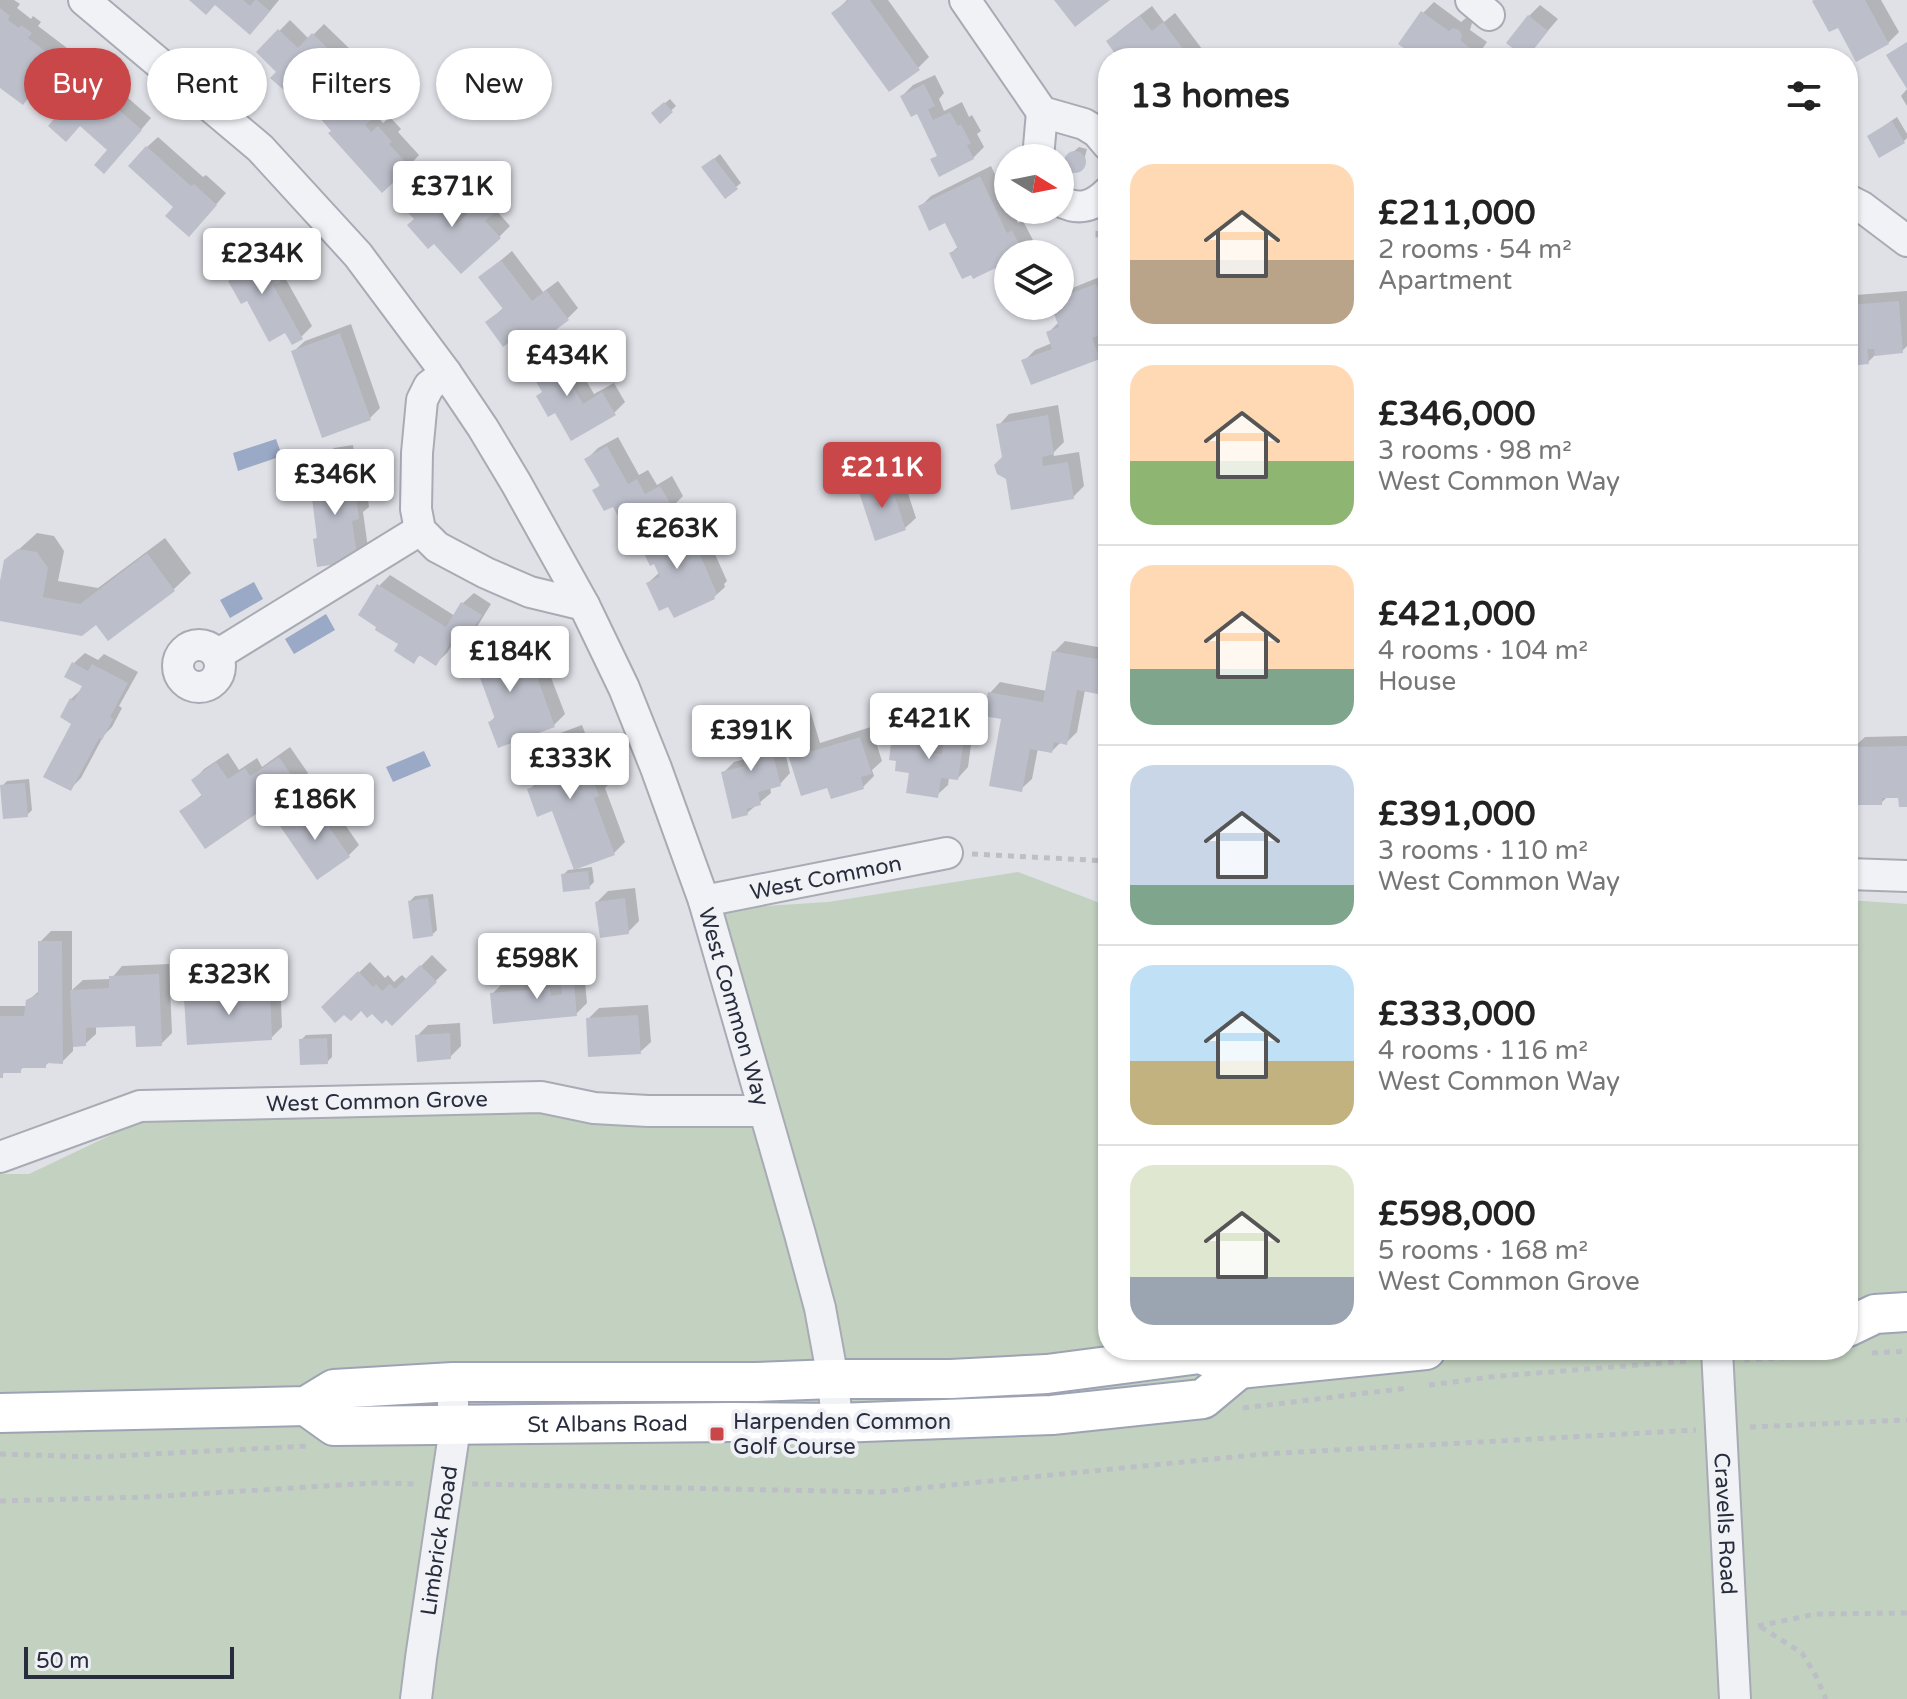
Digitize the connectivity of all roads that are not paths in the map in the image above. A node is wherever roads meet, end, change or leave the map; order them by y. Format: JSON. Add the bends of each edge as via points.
{"nodes":[{"id":1,"x":84,"y":0,"type":"edge"},
{"id":2,"x":965,"y":0,"type":"edge"},
{"id":3,"x":1042,"y":112,"type":"junction"},
{"id":4,"x":1098,"y":133,"type":"edge"},
{"id":5,"x":1039,"y":144,"type":"edge"},
{"id":6,"x":1098,"y":200,"type":"edge"},
{"id":7,"x":1858,"y":205,"type":"edge"},
{"id":8,"x":1074,"y":207,"type":"edge"},
{"id":9,"x":1907,"y":241,"type":"edge"},
{"id":10,"x":446,"y":373,"type":"junction"},
{"id":11,"x":420,"y":530,"type":"junction"},
{"id":12,"x":584,"y":605,"type":"junction"},
{"id":13,"x":217,"y":655,"type":"dead end"},
{"id":14,"x":947,"y":853,"type":"road end"},
{"id":15,"x":1858,"y":874,"type":"edge"},
{"id":16,"x":1907,"y":876,"type":"edge"},
{"id":17,"x":704,"y":901,"type":"junction"},
{"id":18,"x":763,"y":1111,"type":"junction"},
{"id":19,"x":0,"y":1157,"type":"edge"},
{"id":20,"x":1154,"y":1360,"type":"edge"},
{"id":21,"x":1238,"y":1360,"type":"edge"},
{"id":22,"x":1718,"y":1360,"type":"edge"},
{"id":23,"x":833,"y":1379,"type":"junction"},
{"id":24,"x":453,"y":1382,"type":"junction"},
{"id":25,"x":306,"y":1406,"type":"junction"},
{"id":26,"x":0,"y":1413,"type":"edge"},
{"id":27,"x":837,"y":1423,"type":"junction"},
{"id":28,"x":454,"y":1425,"type":"junction"},
{"id":29,"x":416,"y":1699,"type":"edge"},
{"id":30,"x":1735,"y":1699,"type":"edge"}],
"edges":[{"from":1,"to":10,"type":"street","name":"West Common Way","via":[[260,148],[358,255]]},
{"from":2,"to":3,"type":"street"},
{"from":3,"to":4,"type":"street"},
{"from":3,"to":5,"type":"street"},
{"from":6,"to":8,"type":"street"},
{"from":7,"to":9,"type":"street"},
{"from":10,"to":11,"type":"street","via":[[429,386],[422,400],[416,509]]},
{"from":10,"to":12,"type":"street","name":"West Common Way"},
{"from":11,"to":12,"type":"street","via":[[437,547],[486,573],[530,592]]},
{"from":11,"to":13,"type":"street"},
{"from":12,"to":17,"type":"street","name":"West Common Way","via":[[624,688]]},
{"from":14,"to":17,"type":"street","name":"West Common"},
{"from":15,"to":16,"type":"street"},
{"from":17,"to":18,"type":"street","name":"West Common Way"},
{"from":18,"to":19,"type":"street","name":"West Common Grove","via":[[594,1108],[541,1097],[140,1106]]},
{"from":18,"to":23,"type":"street","name":"West Common Way","via":[[820,1308]]},
{"from":20,"to":23,"type":"main road","name":"St Albans Road","via":[[1047,1374]]},
{"from":21,"to":27,"type":"main road","name":"St Albans Road","via":[[1203,1399],[1052,1415]]},
{"from":22,"to":30,"type":"street","name":"Cravells Road","via":[[1746,1624]]},
{"from":23,"to":24,"type":"main road","name":"St Albans Road"},
{"from":23,"to":27,"type":"street","name":"West Common Way"},
{"from":24,"to":25,"type":"main road","name":"St Albans Road","via":[[334,1389]]},
{"from":24,"to":28,"type":"street","name":"Limbrick Road"},
{"from":25,"to":26,"type":"main road","name":"St Albans Road"},
{"from":25,"to":28,"type":"main road","name":"St Albans Road","via":[[334,1426]]},
{"from":27,"to":28,"type":"main road","name":"St Albans Road"},
{"from":28,"to":29,"type":"street","name":"Limbrick Road"}]}
